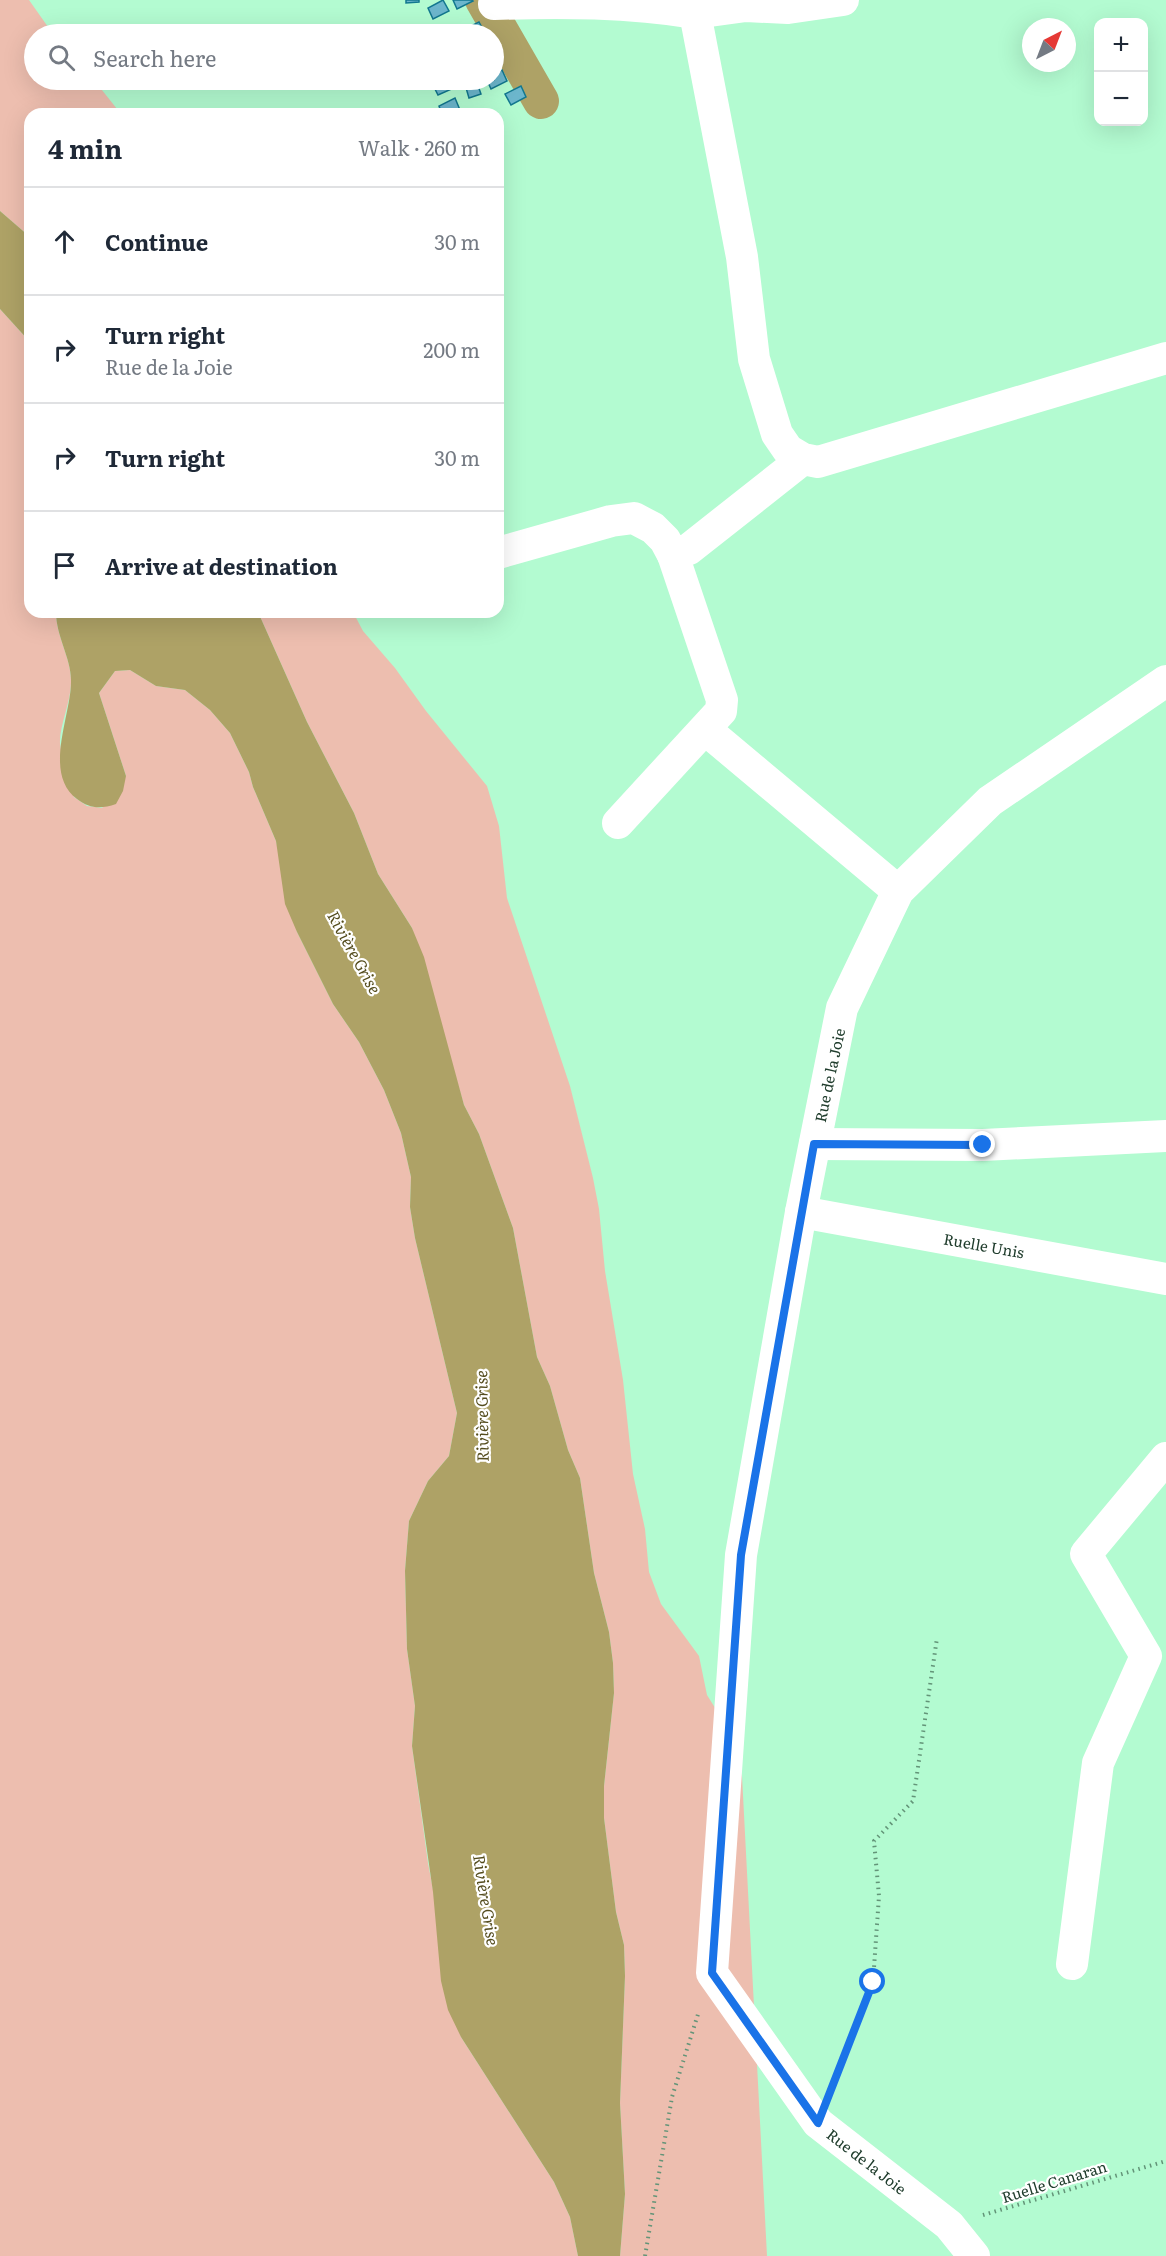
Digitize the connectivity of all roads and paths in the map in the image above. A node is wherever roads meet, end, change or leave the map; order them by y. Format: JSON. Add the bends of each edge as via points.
{"nodes":[{"id":1,"x":843,"y":0,"type":"edge"},
{"id":2,"x":494,"y":4,"type":"dead end"},
{"id":3,"x":695,"y":14,"type":"junction"},
{"id":4,"x":1166,"y":358,"type":"edge"},
{"id":5,"x":803,"y":459,"type":"junction"},
{"id":6,"x":504,"y":550,"type":"edge"},
{"id":7,"x":673,"y":555,"type":"junction"},
{"id":8,"x":1166,"y":681,"type":"edge"},
{"id":9,"x":706,"y":730,"type":"junction"},
{"id":10,"x":618,"y":823,"type":"dead end"},
{"id":11,"x":898,"y":891,"type":"junction"},
{"id":12,"x":1166,"y":1136,"type":"edge"},
{"id":13,"x":814,"y":1144,"type":"junction"},
{"id":14,"x":801,"y":1212,"type":"junction"},
{"id":15,"x":1166,"y":1279,"type":"edge"},
{"id":16,"x":1166,"y":1458,"type":"edge"},
{"id":17,"x":937,"y":1638,"type":"dead end"},
{"id":18,"x":1072,"y":1964,"type":"dead end"},
{"id":19,"x":712,"y":1973,"type":"junction"},
{"id":20,"x":818,"y":2123,"type":"junction"},
{"id":21,"x":1166,"y":2161,"type":"edge"},
{"id":22,"x":949,"y":2225,"type":"junction"},
{"id":23,"x":645,"y":2256,"type":"edge"},
{"id":24,"x":974,"y":2256,"type":"edge"}],
"edges":[{"from":1,"to":3,"type":"street","via":[[788,8],[746,6]]},
{"from":2,"to":3,"type":"street","via":[[642,4]]},
{"from":3,"to":5,"type":"street","via":[[742,257],[754,359],[777,434],[788,450]]},
{"from":4,"to":5,"type":"street","via":[[818,462]]},
{"from":5,"to":7,"type":"street","via":[[689,549]]},
{"from":6,"to":7,"type":"street","via":[[634,518],[653,528]]},
{"from":7,"to":9,"type":"street","via":[[722,700],[721,711]]},
{"from":8,"to":11,"type":"street","name":"Rue de la Joie","via":[[990,801]]},
{"from":9,"to":10,"type":"street"},
{"from":9,"to":11,"type":"street"},
{"from":11,"to":13,"type":"street","name":"Rue de la Joie","via":[[842,1008]]},
{"from":12,"to":13,"type":"street","via":[[983,1145]]},
{"from":13,"to":14,"type":"street","name":"Rue de la Joie"},
{"from":14,"to":15,"type":"street","name":"Ruelle Unis"},
{"from":14,"to":19,"type":"street","name":"Rue de la Joie","via":[[741,1555]]},
{"from":16,"to":18,"type":"street","via":[[1086,1554],[1146,1656],[1098,1763]]},
{"from":17,"to":20,"type":"path","via":[[913,1801],[874,1841],[879,1896],[873,1982]]},
{"from":19,"to":20,"type":"street","name":"Rue de la Joie"},
{"from":19,"to":23,"type":"path","via":[[672,2097]]},
{"from":20,"to":22,"type":"street","name":"Rue de la Joie"},
{"from":21,"to":22,"type":"path","name":"Ruelle Canaran"},
{"from":22,"to":24,"type":"street","name":"Rue de la Joie"}]}
